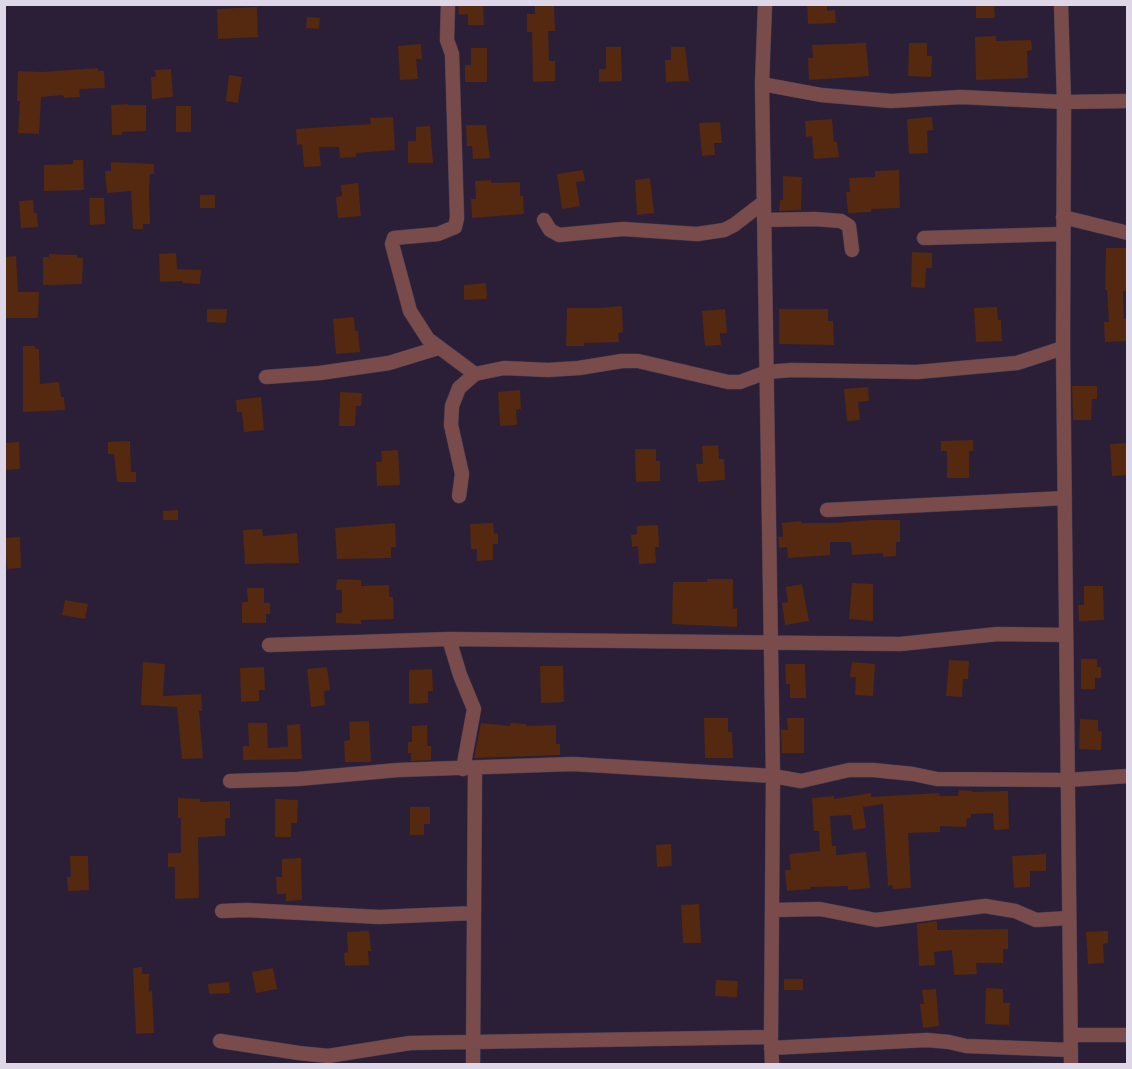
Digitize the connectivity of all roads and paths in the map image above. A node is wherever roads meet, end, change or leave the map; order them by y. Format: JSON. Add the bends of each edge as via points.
{"nodes":[{"id":1,"x":448,"y":4,"type":"edge"},
{"id":2,"x":765,"y":4,"type":"edge"},
{"id":3,"x":1061,"y":4,"type":"edge"},
{"id":4,"x":762,"y":84,"type":"junction"},
{"id":5,"x":1128,"y":101,"type":"edge"},
{"id":6,"x":1064,"y":102,"type":"junction"},
{"id":7,"x":764,"y":202,"type":"junction"},
{"id":8,"x":1063,"y":217,"type":"junction"},
{"id":9,"x":544,"y":220,"type":"dead end"},
{"id":10,"x":764,"y":220,"type":"junction"},
{"id":11,"x":1128,"y":233,"type":"edge"},
{"id":12,"x":1063,"y":234,"type":"junction"},
{"id":13,"x":924,"y":238,"type":"dead end"},
{"id":14,"x":852,"y":249,"type":"dead end"},
{"id":15,"x":438,"y":348,"type":"junction"},
{"id":16,"x":1063,"y":348,"type":"junction"},
{"id":17,"x":767,"y":372,"type":"junction"},
{"id":18,"x":475,"y":374,"type":"junction"},
{"id":19,"x":266,"y":377,"type":"dead end"},
{"id":20,"x":459,"y":496,"type":"dead end"},
{"id":21,"x":1065,"y":498,"type":"junction"},
{"id":22,"x":827,"y":510,"type":"dead end"},
{"id":23,"x":1066,"y":635,"type":"junction"},
{"id":24,"x":449,"y":639,"type":"junction"},
{"id":25,"x":771,"y":641,"type":"junction"},
{"id":26,"x":269,"y":645,"type":"dead end"},
{"id":27,"x":469,"y":769,"type":"junction"},
{"id":28,"x":773,"y":776,"type":"junction"},
{"id":29,"x":1128,"y":776,"type":"edge"},
{"id":30,"x":1068,"y":780,"type":"junction"},
{"id":31,"x":230,"y":781,"type":"dead end"},
{"id":32,"x":772,"y":910,"type":"junction"},
{"id":33,"x":222,"y":911,"type":"dead end"},
{"id":34,"x":474,"y":913,"type":"junction"},
{"id":35,"x":1068,"y":918,"type":"junction"},
{"id":36,"x":1071,"y":1035,"type":"junction"},
{"id":37,"x":1128,"y":1035,"type":"edge"},
{"id":38,"x":220,"y":1041,"type":"dead end"},
{"id":39,"x":473,"y":1043,"type":"junction"},
{"id":40,"x":771,"y":1043,"type":"junction"},
{"id":41,"x":1071,"y":1050,"type":"junction"},
{"id":42,"x":473,"y":1065,"type":"edge"},
{"id":43,"x":772,"y":1065,"type":"edge"},
{"id":44,"x":1071,"y":1065,"type":"edge"}],
"edges":[{"from":1,"to":15,"type":"street","via":[[455,227],[438,234],[394,238],[392,244],[410,311]]},
{"from":2,"to":4,"type":"street"},
{"from":3,"to":6,"type":"street"},
{"from":4,"to":6,"type":"street","via":[[891,101],[961,97]]},
{"from":4,"to":7,"type":"street"},
{"from":5,"to":6,"type":"street"},
{"from":6,"to":8,"type":"street"},
{"from":7,"to":9,"type":"street","via":[[724,230],[697,234],[624,229],[559,235]]},
{"from":7,"to":10,"type":"street"},
{"from":8,"to":11,"type":"street"},
{"from":8,"to":12,"type":"street"},
{"from":10,"to":14,"type":"street","via":[[841,221],[849,226]]},
{"from":10,"to":17,"type":"street"},
{"from":12,"to":13,"type":"street"},
{"from":12,"to":16,"type":"street"},
{"from":15,"to":18,"type":"street"},
{"from":15,"to":19,"type":"street","via":[[389,363]]},
{"from":16,"to":17,"type":"street","via":[[1017,363],[917,372]]},
{"from":16,"to":21,"type":"street"},
{"from":17,"to":18,"type":"street","via":[[728,382],[622,361],[569,369],[504,368]]},
{"from":17,"to":25,"type":"street"},
{"from":18,"to":20,"type":"street","via":[[459,388],[452,406],[451,425],[462,474]]},
{"from":21,"to":22,"type":"street"},
{"from":21,"to":23,"type":"street"},
{"from":23,"to":25,"type":"street","via":[[998,634],[900,644]]},
{"from":23,"to":30,"type":"street"},
{"from":24,"to":25,"type":"street"},
{"from":24,"to":26,"type":"street"},
{"from":24,"to":27,"type":"street","via":[[474,709]]},
{"from":25,"to":28,"type":"street"},
{"from":27,"to":28,"type":"street","via":[[573,764]]},
{"from":27,"to":31,"type":"street"},
{"from":27,"to":34,"type":"street"},
{"from":28,"to":30,"type":"street","via":[[801,781],[849,770],[873,770],[937,779]]},
{"from":28,"to":32,"type":"street"},
{"from":29,"to":30,"type":"street"},
{"from":30,"to":35,"type":"street"},
{"from":32,"to":35,"type":"street","via":[[820,909],[876,920],[985,906],[1015,911],[1036,920]]},
{"from":32,"to":40,"type":"street"},
{"from":33,"to":34,"type":"street","via":[[379,917]]},
{"from":34,"to":39,"type":"street"},
{"from":35,"to":36,"type":"street"},
{"from":36,"to":37,"type":"street"},
{"from":36,"to":41,"type":"street"},
{"from":38,"to":39,"type":"street","via":[[328,1056],[410,1043]]},
{"from":39,"to":40,"type":"street"},
{"from":39,"to":42,"type":"street"},
{"from":40,"to":41,"type":"street","via":[[927,1040],[966,1046]]},
{"from":40,"to":43,"type":"street"},
{"from":41,"to":44,"type":"street"}]}
